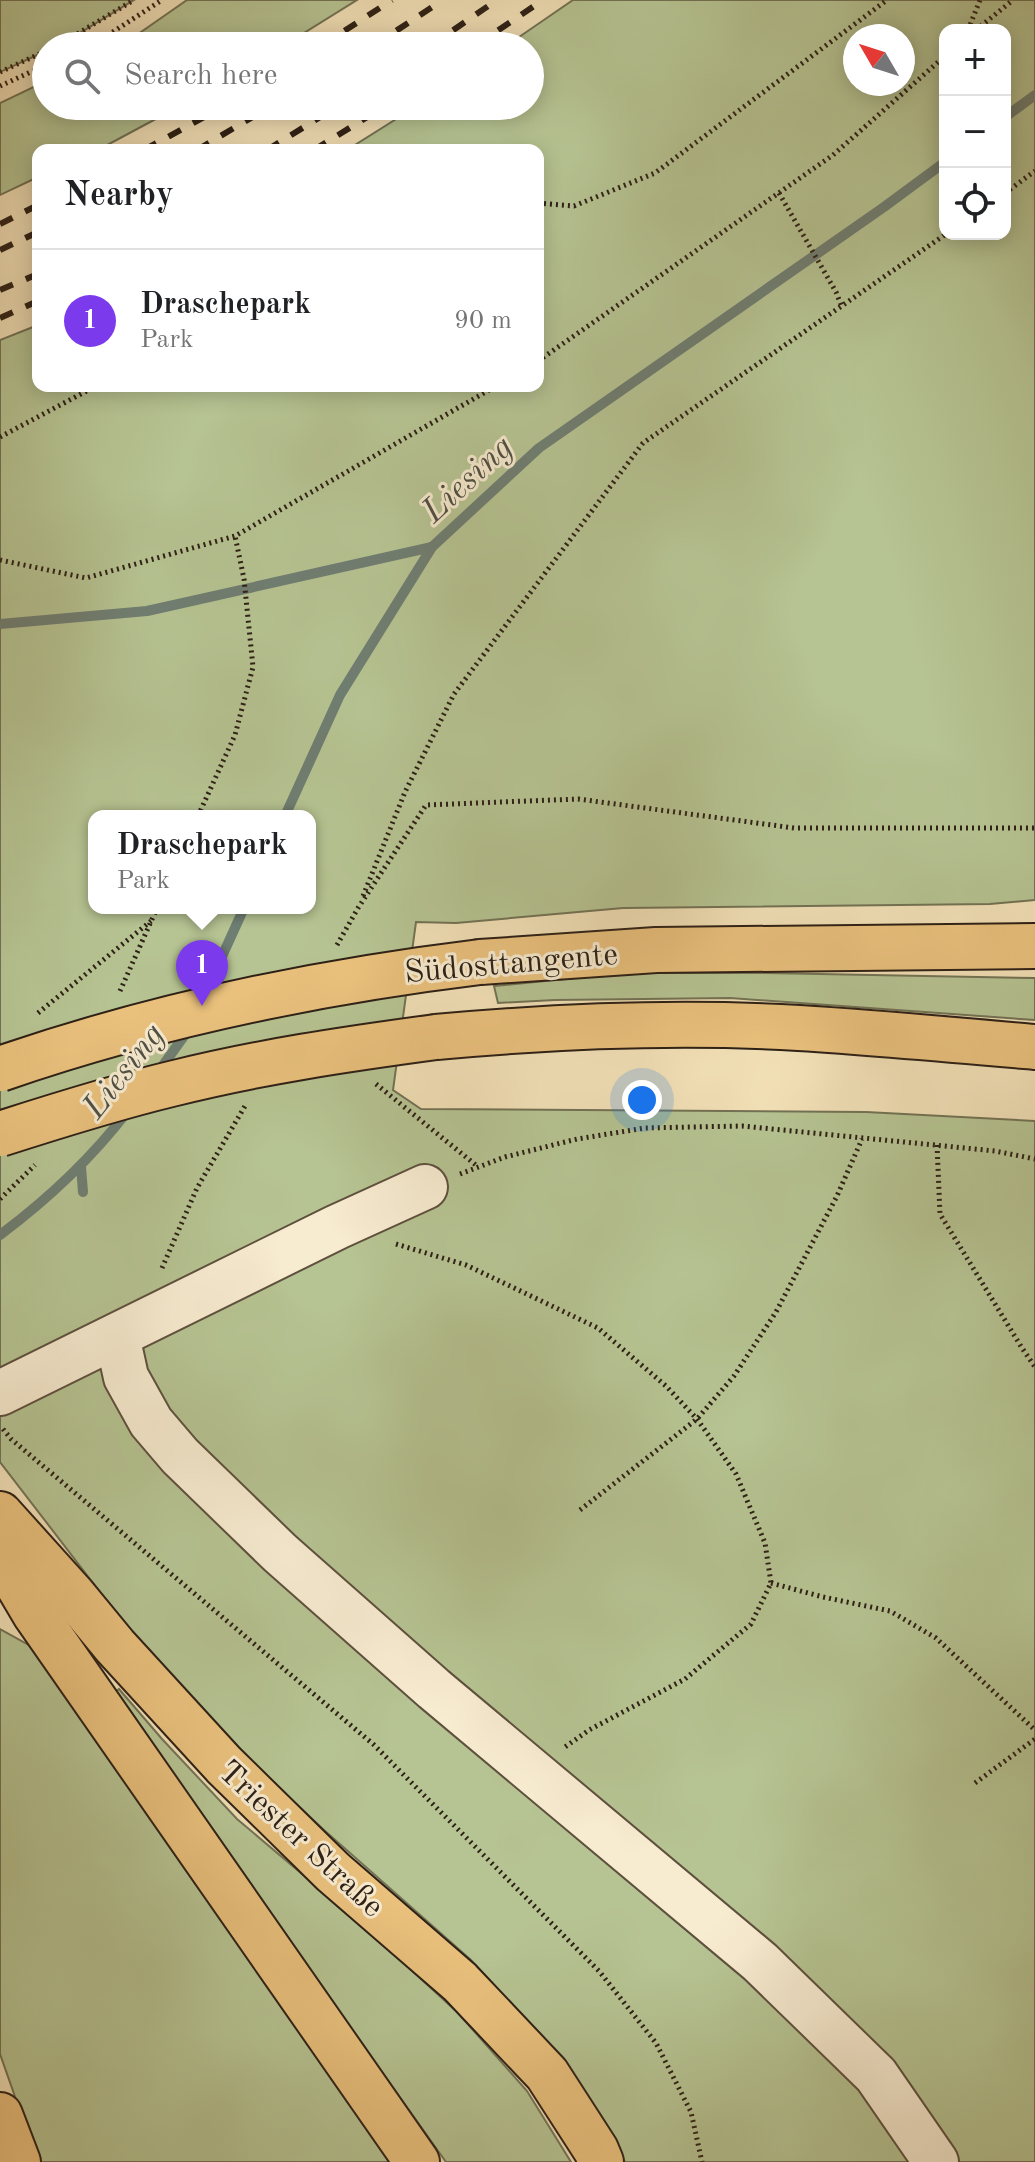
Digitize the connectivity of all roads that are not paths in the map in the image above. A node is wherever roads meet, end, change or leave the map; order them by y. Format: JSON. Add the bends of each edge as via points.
{"nodes":[{"id":1,"x":1035,"y":946,"type":"edge"},
{"id":2,"x":917,"y":1036,"type":"junction"},
{"id":3,"x":1035,"y":1047,"type":"edge"},
{"id":4,"x":0,"y":1069,"type":"edge"},
{"id":5,"x":1035,"y":1074,"type":"edge"},
{"id":6,"x":0,"y":1134,"type":"edge"},
{"id":7,"x":425,"y":1187,"type":"road end"},
{"id":8,"x":134,"y":1328,"type":"junction"},
{"id":9,"x":0,"y":1393,"type":"edge"},
{"id":10,"x":0,"y":1514,"type":"edge"},
{"id":11,"x":0,"y":1555,"type":"edge"},
{"id":12,"x":17,"y":1610,"type":"edge"},
{"id":13,"x":0,"y":2115,"type":"edge"},
{"id":14,"x":18,"y":2162,"type":"edge"},
{"id":15,"x":417,"y":2162,"type":"edge"},
{"id":16,"x":601,"y":2162,"type":"edge"},
{"id":17,"x":936,"y":2162,"type":"edge"}],
"edges":[{"from":1,"to":4,"type":"main road","name":"Südosttangente","bridge":true,"via":[[656,950],[480,962],[224,1005]]},
{"from":2,"to":3,"type":"main road"},
{"from":2,"to":5,"type":"main road"},
{"from":2,"to":6,"type":"main road","bridge":true,"via":[[695,1025],[521,1029],[436,1037],[173,1083]]},
{"from":7,"to":8,"type":"lane"},
{"from":8,"to":9,"type":"lane"},
{"from":8,"to":17,"type":"lane","via":[[126,1377],[151,1422],[180,1456],[434,1689],[760,1962],[876,2075]]},
{"from":10,"to":16,"type":"main road","name":"Triester Straße","via":[[224,1765],[333,1872],[460,1982],[547,2074]]},
{"from":11,"to":12,"type":"main road"},
{"from":12,"to":15,"type":"main road"},
{"from":13,"to":14,"type":"main road"}]}
